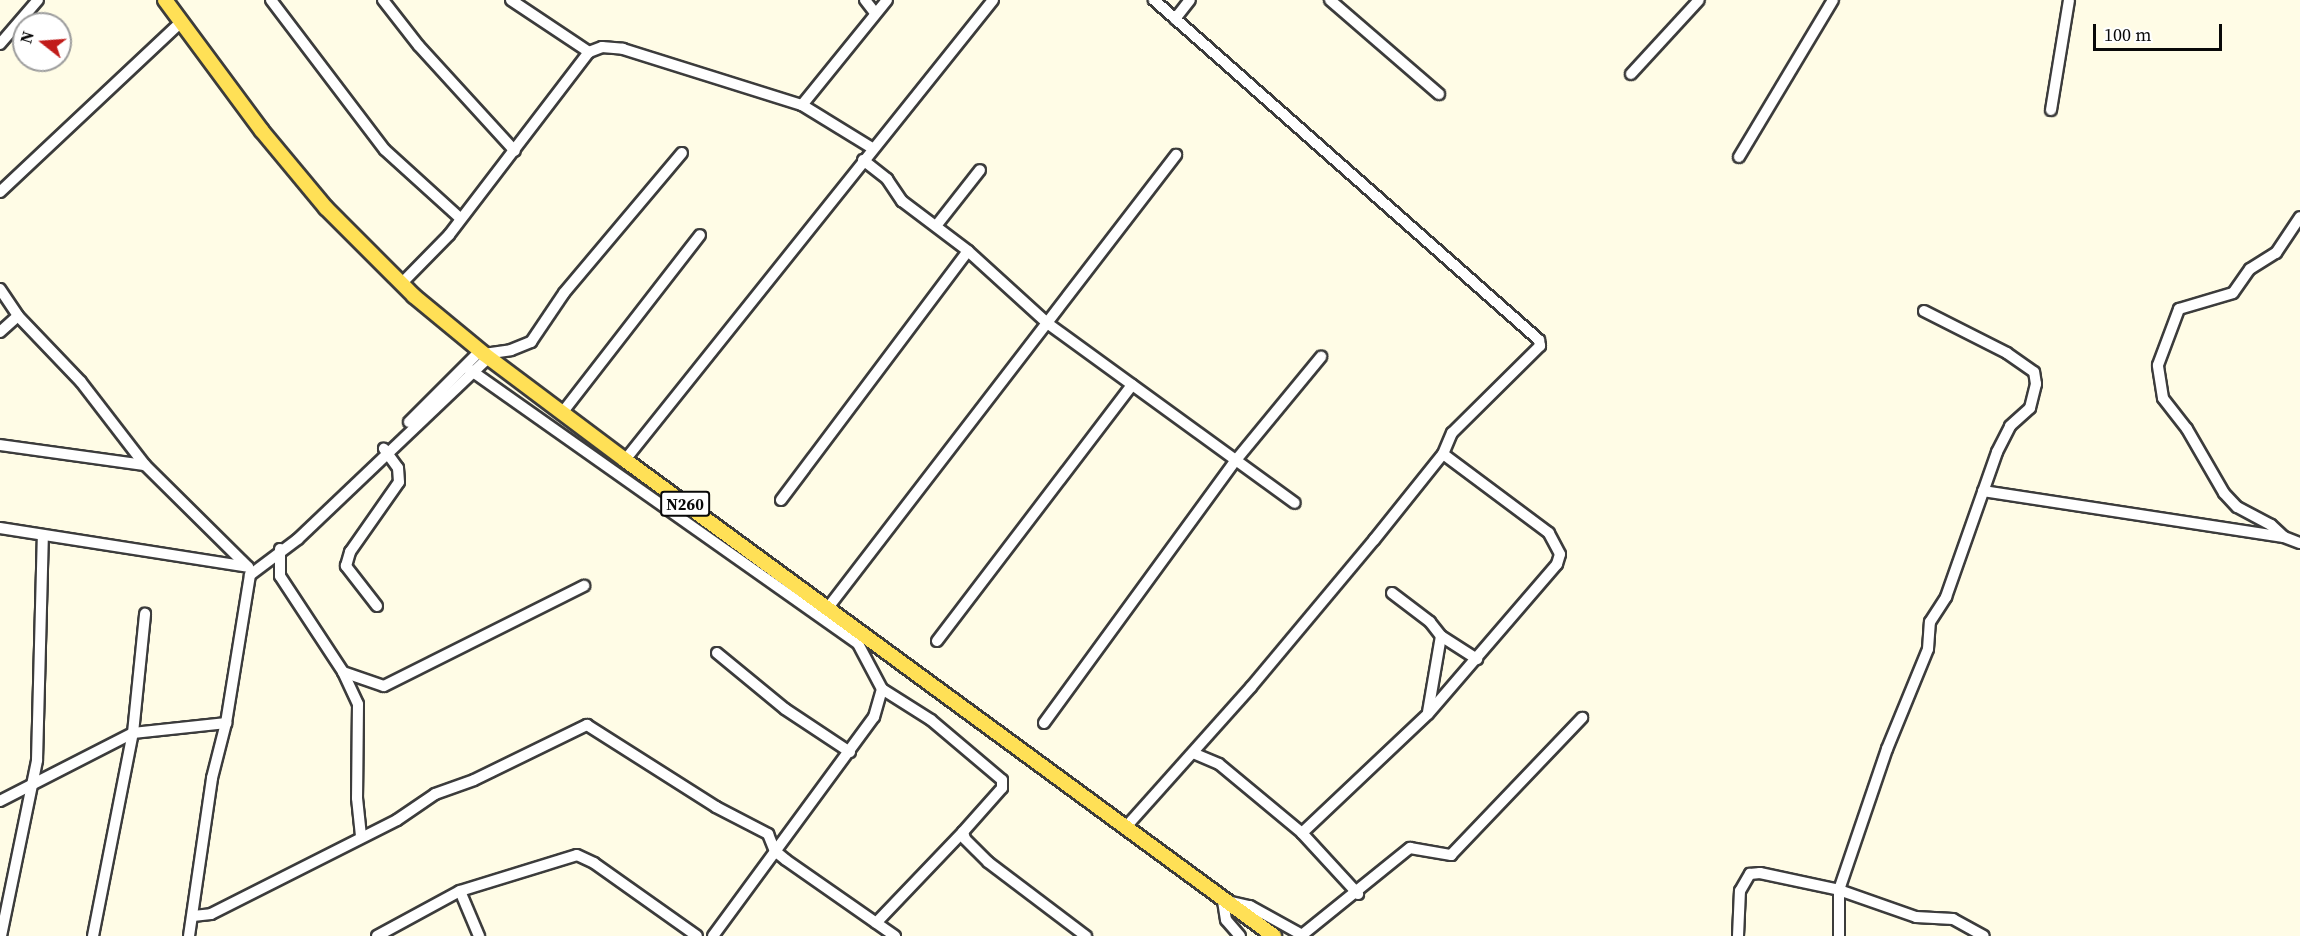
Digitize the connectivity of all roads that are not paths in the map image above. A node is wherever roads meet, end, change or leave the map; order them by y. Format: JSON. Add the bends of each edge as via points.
{"nodes":[{"id":1,"x":38,"y":0,"type":"edge"},
{"id":2,"x":165,"y":0,"type":"edge"},
{"id":3,"x":271,"y":0,"type":"edge"},
{"id":4,"x":383,"y":0,"type":"edge"},
{"id":5,"x":511,"y":0,"type":"edge"},
{"id":6,"x":866,"y":0,"type":"edge"},
{"id":7,"x":886,"y":0,"type":"edge"},
{"id":8,"x":993,"y":0,"type":"edge"},
{"id":9,"x":1154,"y":0,"type":"edge"},
{"id":10,"x":1190,"y":0,"type":"edge"},
{"id":11,"x":1330,"y":0,"type":"edge"},
{"id":12,"x":1699,"y":0,"type":"edge"},
{"id":13,"x":1833,"y":0,"type":"edge"},
{"id":14,"x":2069,"y":0,"type":"edge"},
{"id":15,"x":875,"y":13,"type":"junction"},
{"id":16,"x":1175,"y":19,"type":"junction"},
{"id":17,"x":181,"y":22,"type":"junction"},
{"id":18,"x":0,"y":44,"type":"edge"},
{"id":19,"x":589,"y":52,"type":"junction"},
{"id":20,"x":1630,"y":74,"type":"dead end"},
{"id":21,"x":1439,"y":93,"type":"dead end"},
{"id":22,"x":802,"y":105,"type":"junction"},
{"id":23,"x":2051,"y":110,"type":"dead end"},
{"id":24,"x":873,"y":148,"type":"junction"},
{"id":25,"x":515,"y":151,"type":"junction"},
{"id":26,"x":682,"y":153,"type":"dead end"},
{"id":27,"x":1176,"y":154,"type":"dead end"},
{"id":28,"x":1739,"y":157,"type":"dead end"},
{"id":29,"x":863,"y":160,"type":"junction"},
{"id":30,"x":980,"y":170,"type":"dead end"},
{"id":31,"x":0,"y":192,"type":"edge"},
{"id":32,"x":2300,"y":217,"type":"edge"},
{"id":33,"x":460,"y":218,"type":"junction"},
{"id":34,"x":936,"y":226,"type":"junction"},
{"id":35,"x":700,"y":235,"type":"dead end"},
{"id":36,"x":968,"y":251,"type":"junction"},
{"id":37,"x":401,"y":284,"type":"junction"},
{"id":38,"x":0,"y":289,"type":"edge"},
{"id":39,"x":1924,"y":310,"type":"dead end"},
{"id":40,"x":18,"y":316,"type":"junction"},
{"id":41,"x":1047,"y":323,"type":"junction"},
{"id":42,"x":0,"y":332,"type":"edge"},
{"id":43,"x":484,"y":355,"type":"junction"},
{"id":44,"x":1321,"y":357,"type":"dead end"},
{"id":45,"x":469,"y":370,"type":"junction"},
{"id":46,"x":1132,"y":385,"type":"junction"},
{"id":47,"x":562,"y":413,"type":"junction"},
{"id":48,"x":0,"y":445,"type":"edge"},
{"id":49,"x":385,"y":450,"type":"junction"},
{"id":50,"x":1443,"y":454,"type":"junction"},
{"id":51,"x":625,"y":460,"type":"junction"},
{"id":52,"x":1236,"y":460,"type":"junction"},
{"id":53,"x":145,"y":465,"type":"junction"},
{"id":54,"x":1983,"y":491,"type":"junction"},
{"id":55,"x":781,"y":500,"type":"dead end"},
{"id":56,"x":1295,"y":503,"type":"dead end"},
{"id":57,"x":0,"y":528,"type":"edge"},
{"id":58,"x":43,"y":535,"type":"junction"},
{"id":59,"x":2284,"y":537,"type":"junction"},
{"id":60,"x":2300,"y":543,"type":"edge"},
{"id":61,"x":284,"y":546,"type":"junction"},
{"id":62,"x":250,"y":569,"type":"junction"},
{"id":63,"x":584,"y":586,"type":"dead end"},
{"id":64,"x":1392,"y":593,"type":"dead end"},
{"id":65,"x":377,"y":606,"type":"dead end"},
{"id":66,"x":827,"y":609,"type":"junction"},
{"id":67,"x":145,"y":614,"type":"dead end"},
{"id":68,"x":846,"y":623,"type":"junction"},
{"id":69,"x":1441,"y":636,"type":"junction"},
{"id":70,"x":937,"y":641,"type":"dead end"},
{"id":71,"x":858,"y":644,"type":"junction"},
{"id":72,"x":717,"y":653,"type":"dead end"},
{"id":73,"x":1477,"y":658,"type":"junction"},
{"id":74,"x":343,"y":672,"type":"junction"},
{"id":75,"x":882,"y":689,"type":"junction"},
{"id":76,"x":1428,"y":714,"type":"junction"},
{"id":77,"x":1582,"y":718,"type":"dead end"},
{"id":78,"x":226,"y":723,"type":"junction"},
{"id":79,"x":1044,"y":723,"type":"dead end"},
{"id":80,"x":133,"y":733,"type":"junction"},
{"id":81,"x":850,"y":752,"type":"junction"},
{"id":82,"x":1193,"y":753,"type":"junction"},
{"id":83,"x":32,"y":787,"type":"junction"},
{"id":84,"x":0,"y":801,"type":"edge"},
{"id":85,"x":1125,"y":828,"type":"junction"},
{"id":86,"x":963,"y":832,"type":"junction"},
{"id":87,"x":1302,"y":833,"type":"junction"},
{"id":88,"x":361,"y":836,"type":"junction"},
{"id":89,"x":775,"y":851,"type":"junction"},
{"id":90,"x":1839,"y":890,"type":"junction"},
{"id":91,"x":460,"y":891,"type":"junction"},
{"id":92,"x":1358,"y":894,"type":"junction"},
{"id":93,"x":1223,"y":900,"type":"junction"},
{"id":94,"x":193,"y":916,"type":"junction"},
{"id":95,"x":876,"y":923,"type":"junction"},
{"id":96,"x":694,"y":935,"type":"edge"},
{"id":97,"x":1,"y":936,"type":"edge"},
{"id":98,"x":93,"y":936,"type":"edge"},
{"id":99,"x":189,"y":936,"type":"edge"},
{"id":100,"x":377,"y":936,"type":"edge"},
{"id":101,"x":479,"y":936,"type":"edge"},
{"id":102,"x":713,"y":936,"type":"edge"},
{"id":103,"x":895,"y":936,"type":"edge"},
{"id":104,"x":1086,"y":936,"type":"edge"},
{"id":105,"x":1240,"y":936,"type":"edge"},
{"id":106,"x":1274,"y":936,"type":"edge"},
{"id":107,"x":1738,"y":936,"type":"edge"},
{"id":108,"x":1839,"y":936,"type":"edge"},
{"id":109,"x":1984,"y":936,"type":"edge"}],
"edges":[{"from":1,"to":18,"type":"street"},
{"from":2,"to":17,"type":"main road","number":"N260"},
{"from":3,"to":33,"type":"street","via":[[385,150]]},
{"from":4,"to":25,"type":"street","via":[[419,46]]},
{"from":5,"to":19,"type":"street"},
{"from":6,"to":15,"type":"street"},
{"from":7,"to":15,"type":"street"},
{"from":8,"to":24,"type":"street"},
{"from":9,"to":16,"type":"street"},
{"from":10,"to":16,"type":"street"},
{"from":11,"to":21,"type":"street"},
{"from":12,"to":20,"type":"street"},
{"from":13,"to":28,"type":"street"},
{"from":14,"to":23,"type":"street"},
{"from":15,"to":22,"type":"street"},
{"from":16,"to":50,"type":"street","via":[[1539,340],[1536,353],[1452,433]]},
{"from":17,"to":31,"type":"street"},
{"from":17,"to":37,"type":"main road","number":"N260","via":[[326,208]]},
{"from":19,"to":22,"type":"street","via":[[623,49]]},
{"from":19,"to":25,"type":"street"},
{"from":22,"to":24,"type":"street"},
{"from":24,"to":29,"type":"street"},
{"from":25,"to":33,"type":"street"},
{"from":26,"to":43,"type":"street","via":[[564,293],[531,342],[511,351]]},
{"from":27,"to":41,"type":"street"},
{"from":29,"to":34,"type":"street","via":[[887,178],[902,201]]},
{"from":29,"to":51,"type":"street"},
{"from":30,"to":34,"type":"street"},
{"from":32,"to":59,"type":"street","via":[[2276,253],[2250,269],[2233,293],[2179,309],[2158,365],[2163,398],[2224,493],[2237,507]]},
{"from":33,"to":37,"type":"street","via":[[440,246]]},
{"from":34,"to":36,"type":"street"},
{"from":35,"to":47,"type":"street"},
{"from":36,"to":41,"type":"street"},
{"from":36,"to":55,"type":"street"},
{"from":37,"to":43,"type":"main road","number":"N260"},
{"from":38,"to":40,"type":"street"},
{"from":39,"to":54,"type":"street","via":[[2002,350],[2036,376],[2030,408],[2010,426]]},
{"from":40,"to":42,"type":"street"},
{"from":40,"to":53,"type":"street","via":[[74,375]]},
{"from":41,"to":46,"type":"street"},
{"from":41,"to":66,"type":"street"},
{"from":43,"to":45,"type":"street"},
{"from":43,"to":47,"type":"main road","number":"N260"},
{"from":44,"to":52,"type":"street"},
{"from":45,"to":49,"type":"street"},
{"from":45,"to":71,"type":"street"},
{"from":46,"to":52,"type":"street"},
{"from":46,"to":70,"type":"street"},
{"from":47,"to":51,"type":"main road","number":"N260"},
{"from":48,"to":53,"type":"street"},
{"from":49,"to":61,"type":"street"},
{"from":49,"to":65,"type":"street","via":[[398,468],[399,482],[351,552],[346,566]]},
{"from":50,"to":73,"type":"street","via":[[1549,533],[1560,554],[1557,564]]},
{"from":50,"to":82,"type":"street"},
{"from":51,"to":66,"type":"main road","number":"N260"},
{"from":52,"to":56,"type":"street"},
{"from":52,"to":79,"type":"street"},
{"from":53,"to":62,"type":"street"},
{"from":54,"to":59,"type":"street"},
{"from":54,"to":90,"type":"street","via":[[1946,597],[1930,622],[1924,661],[1887,749]]},
{"from":57,"to":58,"type":"street"},
{"from":58,"to":62,"type":"street"},
{"from":58,"to":83,"type":"street","via":[[41,700]]},
{"from":59,"to":60,"type":"street"},
{"from":61,"to":62,"type":"street"},
{"from":61,"to":74,"type":"street","via":[[280,576]]},
{"from":62,"to":78,"type":"street"},
{"from":63,"to":74,"type":"street","via":[[384,686]]},
{"from":64,"to":69,"type":"street","via":[[1430,622]]},
{"from":66,"to":68,"type":"main road","number":"N260"},
{"from":67,"to":80,"type":"street"},
{"from":68,"to":71,"type":"street"},
{"from":68,"to":85,"type":"main road","number":"N260"},
{"from":69,"to":73,"type":"street"},
{"from":69,"to":76,"type":"street"},
{"from":71,"to":75,"type":"street"},
{"from":72,"to":81,"type":"street","via":[[785,709]]},
{"from":73,"to":76,"type":"street"},
{"from":74,"to":88,"type":"street","via":[[358,704],[357,798]]},
{"from":75,"to":81,"type":"street","via":[[874,717]]},
{"from":75,"to":86,"type":"street","via":[[931,720],[1002,780],[1002,788]]},
{"from":76,"to":87,"type":"street"},
{"from":77,"to":92,"type":"street","via":[[1451,855],[1410,848]]},
{"from":78,"to":80,"type":"street"},
{"from":78,"to":94,"type":"street","via":[[212,778]]},
{"from":80,"to":83,"type":"street"},
{"from":80,"to":98,"type":"street"},
{"from":81,"to":89,"type":"street"},
{"from":82,"to":85,"type":"street"},
{"from":82,"to":87,"type":"street","via":[[1219,764]]},
{"from":83,"to":84,"type":"street"},
{"from":83,"to":97,"type":"street"},
{"from":85,"to":93,"type":"main road","number":"N260"},
{"from":86,"to":95,"type":"street"},
{"from":86,"to":104,"type":"street","via":[[988,862]]},
{"from":87,"to":92,"type":"street"},
{"from":88,"to":89,"type":"street","via":[[397,820],[435,794],[474,780],[587,724],[707,802],[768,834]]},
{"from":88,"to":94,"type":"street","via":[[211,914]]},
{"from":89,"to":95,"type":"street"},
{"from":89,"to":102,"type":"street"},
{"from":90,"to":107,"type":"street","via":[[1750,874],[1740,891]]},
{"from":90,"to":108,"type":"street"},
{"from":90,"to":109,"type":"street","via":[[1907,915],[1953,919]]},
{"from":91,"to":96,"type":"street","via":[[577,855]]},
{"from":91,"to":100,"type":"street"},
{"from":91,"to":101,"type":"street"},
{"from":92,"to":93,"type":"street","via":[[1302,935],[1250,906]]},
{"from":93,"to":105,"type":"street","via":[[1226,920]]},
{"from":93,"to":106,"type":"main road","number":"N260"},
{"from":94,"to":99,"type":"street"},
{"from":95,"to":103,"type":"street"}]}
